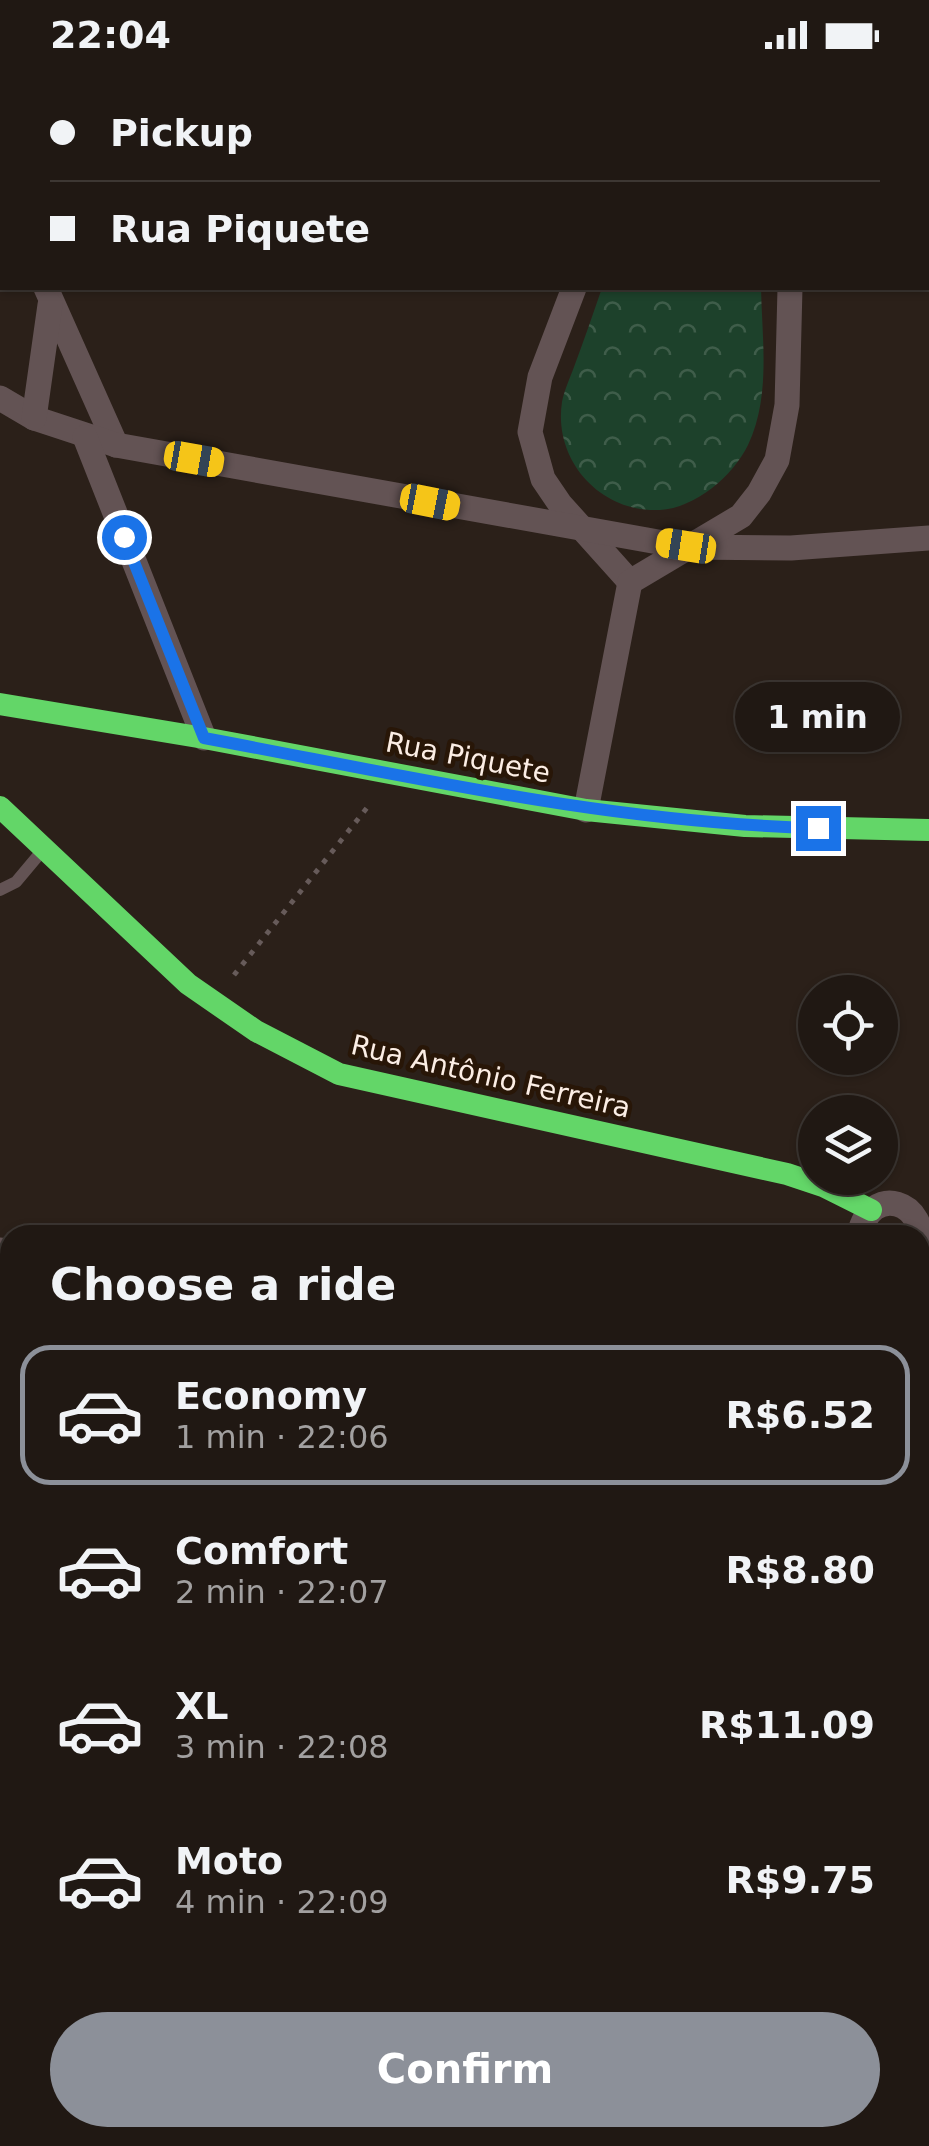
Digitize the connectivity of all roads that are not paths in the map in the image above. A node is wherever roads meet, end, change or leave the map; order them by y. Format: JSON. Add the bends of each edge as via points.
{"nodes":[{"id":1,"x":573,"y":290,"type":"edge"},
{"id":2,"x":790,"y":290,"type":"edge"},
{"id":3,"x":48,"y":294,"type":"edge"},
{"id":4,"x":0,"y":398,"type":"edge"},
{"id":5,"x":34,"y":418,"type":"junction"},
{"id":6,"x":85,"y":436,"type":"junction"},
{"id":7,"x":116,"y":445,"type":"junction"},
{"id":8,"x":586,"y":530,"type":"junction"},
{"id":9,"x":929,"y":538,"type":"edge"},
{"id":10,"x":686,"y":546,"type":"junction"},
{"id":11,"x":630,"y":582,"type":"junction"},
{"id":12,"x":0,"y":704,"type":"edge"},
{"id":13,"x":204,"y":738,"type":"junction"},
{"id":14,"x":0,"y":807,"type":"edge"},
{"id":15,"x":586,"y":810,"type":"junction"},
{"id":16,"x":929,"y":830,"type":"edge"},
{"id":17,"x":44,"y":850,"type":"junction"},
{"id":18,"x":0,"y":890,"type":"edge"},
{"id":19,"x":871,"y":1210,"type":"junction"},
{"id":20,"x":920,"y":1210,"type":"edge"},
{"id":21,"x":861,"y":1225,"type":"edge"}],
"edges":[{"from":1,"to":8,"type":"street","via":[[540,378],[530,432],[543,478]]},
{"from":2,"to":10,"type":"street","via":[[787,405],[776,460],[740,516]]},
{"from":3,"to":5,"type":"street"},
{"from":3,"to":7,"type":"street"},
{"from":4,"to":5,"type":"street"},
{"from":5,"to":6,"type":"street"},
{"from":6,"to":7,"type":"street"},
{"from":6,"to":13,"type":"street"},
{"from":7,"to":8,"type":"street"},
{"from":8,"to":10,"type":"street"},
{"from":8,"to":11,"type":"street"},
{"from":9,"to":10,"type":"street","via":[[790,548]]},
{"from":10,"to":11,"type":"street"},
{"from":11,"to":15,"type":"street"},
{"from":12,"to":13,"type":"street","name":"Rua Piquete"},
{"from":13,"to":15,"type":"street","name":"Rua Piquete"},
{"from":14,"to":17,"type":"street","name":"Rua Antônio Ferreira"},
{"from":15,"to":16,"type":"street","name":"Rua Piquete","via":[[745,826]]},
{"from":17,"to":18,"type":"lane"},
{"from":17,"to":19,"type":"street","name":"Rua Antônio Ferreira","via":[[188,984],[256,1031],[339,1074],[786,1174]]},
{"from":19,"to":20,"type":"street","via":[[899,1203]]},
{"from":19,"to":21,"type":"street"}]}
